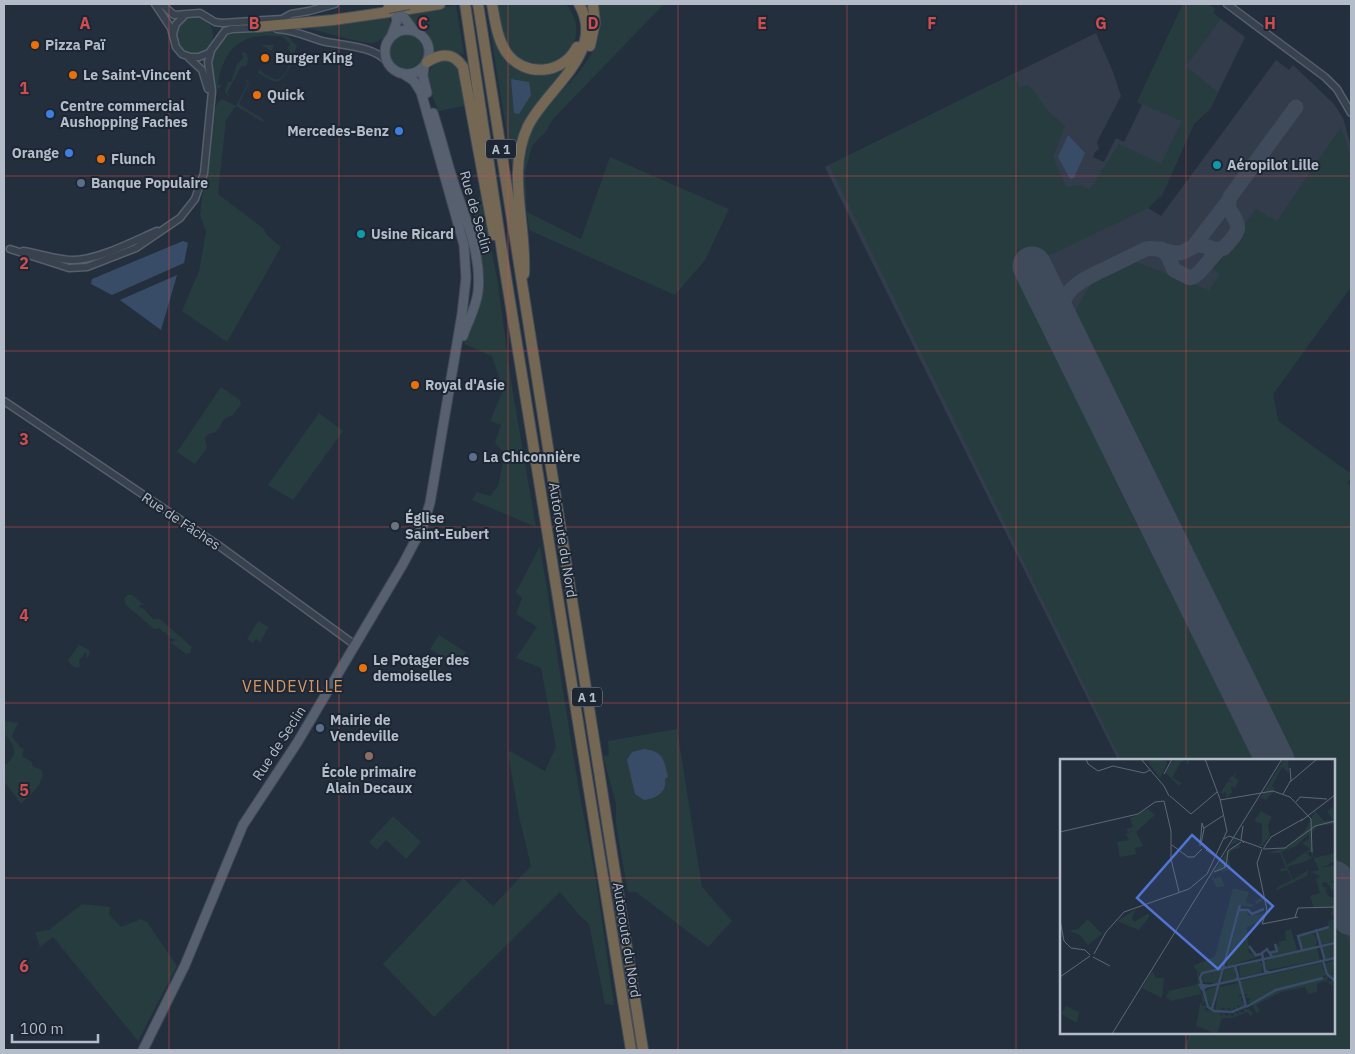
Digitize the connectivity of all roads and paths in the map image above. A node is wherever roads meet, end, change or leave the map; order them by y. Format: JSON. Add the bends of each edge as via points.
{"nodes":[{"id":1,"x":155,"y":4,"type":"edge"},
{"id":2,"x":162,"y":4,"type":"edge"},
{"id":3,"x":335,"y":4,"type":"edge"},
{"id":4,"x":399,"y":4,"type":"edge"},
{"id":5,"x":440,"y":4,"type":"edge"},
{"id":6,"x":465,"y":4,"type":"edge"},
{"id":7,"x":478,"y":4,"type":"edge"},
{"id":8,"x":492,"y":4,"type":"edge"},
{"id":9,"x":572,"y":4,"type":"edge"},
{"id":10,"x":579,"y":4,"type":"edge"},
{"id":11,"x":593,"y":4,"type":"edge"},
{"id":12,"x":1227,"y":4,"type":"edge"},
{"id":13,"x":389,"y":6,"type":"edge"},
{"id":14,"x":411,"y":6,"type":"edge"},
{"id":15,"x":187,"y":14,"type":"junction"},
{"id":16,"x":282,"y":19,"type":"junction"},
{"id":17,"x":211,"y":20,"type":"junction"},
{"id":18,"x":256,"y":28,"type":"junction"},
{"id":19,"x":414,"y":31,"type":"junction"},
{"id":20,"x":173,"y":35,"type":"junction"},
{"id":21,"x":390,"y":39,"type":"junction"},
{"id":22,"x":217,"y":42,"type":"junction"},
{"id":23,"x":211,"y":51,"type":"junction"},
{"id":24,"x":186,"y":56,"type":"junction"},
{"id":25,"x":387,"y":61,"type":"junction"},
{"id":26,"x":426,"y":64,"type":"junction"},
{"id":27,"x":402,"y":73,"type":"junction"},
{"id":28,"x":559,"y":84,"type":"junction"},
{"id":29,"x":210,"y":103,"type":"junction"},
{"id":30,"x":1351,"y":113,"type":"edge"},
{"id":31,"x":7,"y":248,"type":"edge"},
{"id":32,"x":503,"y":258,"type":"junction"},
{"id":33,"x":523,"y":294,"type":"junction"},
{"id":34,"x":454,"y":365,"type":"junction"},
{"id":35,"x":4,"y":401,"type":"edge"},
{"id":36,"x":355,"y":645,"type":"junction"},
{"id":37,"x":143,"y":1050,"type":"edge"},
{"id":38,"x":630,"y":1050,"type":"edge"},
{"id":39,"x":643,"y":1050,"type":"edge"}],
"edges":[{"from":1,"to":20,"type":"street"},
{"from":2,"to":15,"type":"street","via":[[174,15]]},
{"from":3,"to":16,"type":"street"},
{"from":4,"to":19,"type":"main road"},
{"from":5,"to":14,"type":"highway"},
{"from":6,"to":32,"type":"highway","name":"Autoroute du Nord","number":"A 1"},
{"from":7,"to":33,"type":"highway","name":"Autoroute du Nord","number":"A 1"},
{"from":8,"to":9,"type":"highway","via":[[507,53],[520,65],[539,70],[562,63],[577,48],[581,26]]},
{"from":10,"to":28,"type":"highway","via":[[586,24],[585,44]]},
{"from":11,"to":28,"type":"highway","via":[[595,23],[590,45],[576,67]]},
{"from":12,"to":30,"type":"street","via":[[1325,77],[1337,89]]},
{"from":13,"to":14,"type":"highway"},
{"from":13,"to":16,"type":"highway"},
{"from":13,"to":18,"type":"highway","via":[[333,20]]},
{"from":13,"to":21,"type":"main road","via":[[397,21]]},
{"from":15,"to":17,"type":"street","via":[[200,13]]},
{"from":15,"to":20,"type":"street","via":[[176,24]]},
{"from":16,"to":17,"type":"street","via":[[222,23]]},
{"from":17,"to":22,"type":"street","via":[[217,29]]},
{"from":18,"to":22,"type":"street","via":[[228,30]]},
{"from":18,"to":25,"type":"street","via":[[288,30],[370,50]]},
{"from":19,"to":21,"type":"main road","via":[[399,32]]},
{"from":19,"to":26,"type":"main road","via":[[427,43]]},
{"from":20,"to":24,"type":"street","via":[[176,48]]},
{"from":21,"to":25,"type":"main road","via":[[386,49]]},
{"from":22,"to":23,"type":"street"},
{"from":23,"to":24,"type":"street","via":[[199,57]]},
{"from":23,"to":29,"type":"street","via":[[208,58],[212,91]]},
{"from":24,"to":29,"type":"street","via":[[204,74]]},
{"from":25,"to":27,"type":"main road"},
{"from":26,"to":27,"type":"main road","via":[[414,73]]},
{"from":26,"to":32,"type":"highway","via":[[439,55],[448,55],[463,66],[498,254]]},
{"from":26,"to":34,"type":"main road","name":"Rue de Seclin","via":[[424,85],[466,215],[477,272],[477,298]]},
{"from":27,"to":34,"type":"main road","name":"Rue de Seclin","via":[[414,81],[421,92],[464,244],[466,289]]},
{"from":28,"to":33,"type":"highway","via":[[529,124],[519,154],[525,259]]},
{"from":29,"to":31,"type":"street","via":[[201,184],[187,210],[170,226],[136,248],[82,268],[70,268]]},
{"from":32,"to":38,"type":"highway","name":"Autoroute du Nord","number":"A 1"},
{"from":33,"to":39,"type":"highway","name":"Autoroute du Nord","number":"A 1"},
{"from":34,"to":36,"type":"main road","name":"Rue de Seclin","via":[[425,519],[409,554]]},
{"from":35,"to":36,"type":"street","name":"Rue de Fâches","via":[[218,545]]},
{"from":36,"to":37,"type":"main road","name":"Rue de Seclin","via":[[297,743],[243,825],[185,965]]}]}
